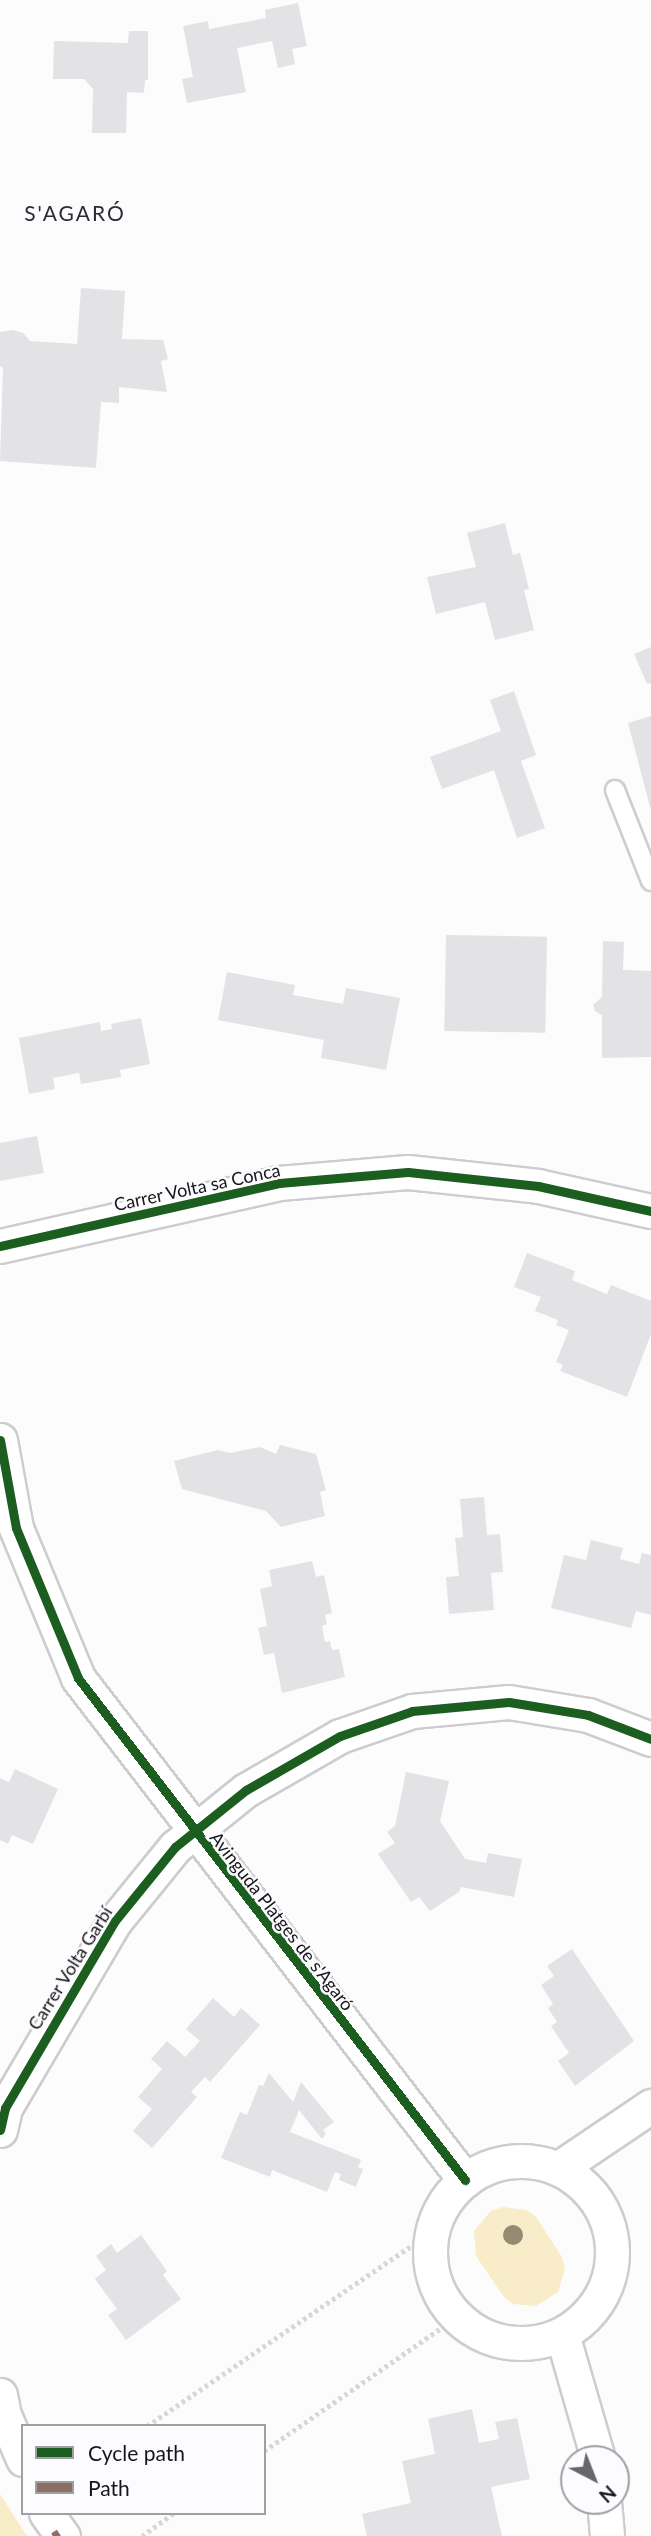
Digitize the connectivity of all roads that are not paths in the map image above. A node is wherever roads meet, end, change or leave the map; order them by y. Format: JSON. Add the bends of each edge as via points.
{"nodes":[{"id":1,"x":615,"y":790,"type":"dead end"},
{"id":2,"x":651,"y":881,"type":"edge"},
{"id":3,"x":651,"y":1212,"type":"edge"},
{"id":4,"x":0,"y":1246,"type":"edge"},
{"id":5,"x":0,"y":1440,"type":"edge"},
{"id":6,"x":651,"y":1739,"type":"edge"},
{"id":7,"x":193,"y":1832,"type":"junction"},
{"id":8,"x":651,"y":2106,"type":"edge"},
{"id":9,"x":2,"y":2114,"type":"edge"},
{"id":10,"x":559,"y":2168,"type":"junction"},
{"id":11,"x":465,"y":2180,"type":"junction"},
{"id":12,"x":562,"y":2334,"type":"junction"},
{"id":13,"x":0,"y":2395,"type":"edge"},
{"id":14,"x":594,"y":2445,"type":"edge"},
{"id":15,"x":21,"y":2454,"type":"edge"},
{"id":16,"x":47,"y":2515,"type":"edge"},
{"id":17,"x":605,"y":2515,"type":"edge"},
{"id":18,"x":63,"y":2536,"type":"edge"},
{"id":19,"x":607,"y":2536,"type":"edge"}],
"edges":[{"from":1,"to":2,"type":"lane"},
{"from":3,"to":4,"type":"street","name":"Carrer Volta sa Conca","via":[[538,1186],[408,1172],[279,1183]]},
{"from":5,"to":7,"type":"street","name":"Avinguda Platges de s'Agaró","via":[[16,1528],[78,1678]]},
{"from":6,"to":7,"type":"street","name":"Carrer Volta Garbí","via":[[588,1715],[509,1702],[412,1711],[340,1736],[246,1790]]},
{"from":7,"to":9,"type":"street","name":"Carrer Volta Garbí","via":[[114,1922]]},
{"from":7,"to":11,"type":"street","name":"Avinguda Platges de s'Agaró"},
{"from":8,"to":10,"type":"street"},
{"from":10,"to":11,"type":"street","via":[[535,2161],[510,2161],[486,2167]]},
{"from":10,"to":12,"type":"street","via":[[584,2184],[602,2207],[611,2235],[612,2265],[603,2293],[586,2317]]},
{"from":11,"to":12,"type":"street","via":[[443,2203],[432,2232],[430,2263],[439,2292],[457,2318],[480,2334],[507,2342],[535,2342]]},
{"from":12,"to":14,"type":"street"},
{"from":13,"to":15,"type":"street"},
{"from":16,"to":18,"type":"street"},
{"from":17,"to":19,"type":"street"}]}
